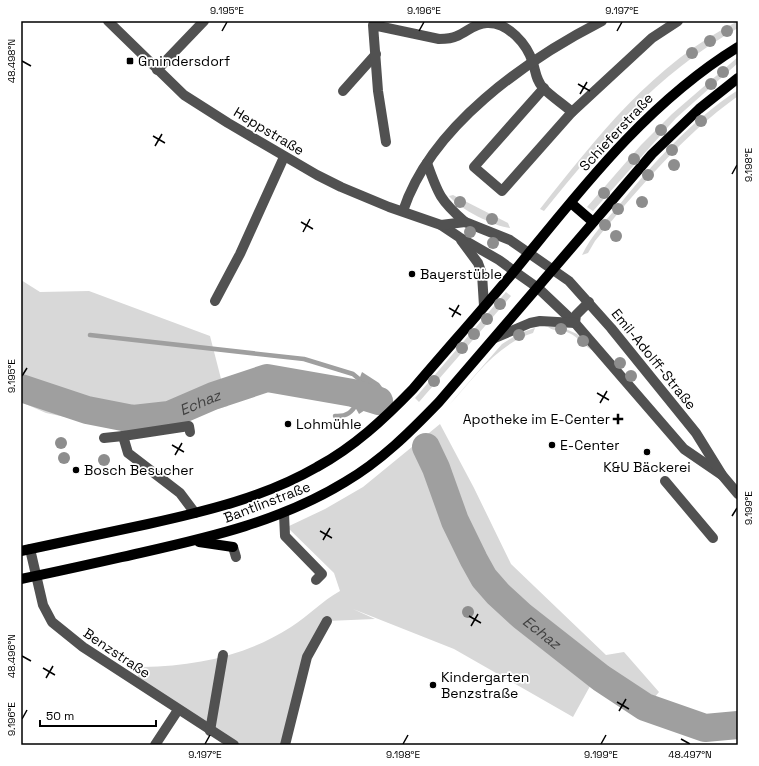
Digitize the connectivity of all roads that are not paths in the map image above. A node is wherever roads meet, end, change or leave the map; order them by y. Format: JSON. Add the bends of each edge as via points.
{"nodes":[{"id":1,"x":108,"y":21,"type":"edge"},
{"id":2,"x":204,"y":21,"type":"edge"},
{"id":3,"x":602,"y":21,"type":"edge"},
{"id":4,"x":678,"y":21,"type":"edge"},
{"id":5,"x":373,"y":23,"type":"edge"},
{"id":6,"x":738,"y":47,"type":"edge"},
{"id":7,"x":376,"y":54,"type":"junction"},
{"id":8,"x":533,"y":62,"type":"junction"},
{"id":9,"x":157,"y":70,"type":"junction"},
{"id":10,"x":738,"y":78,"type":"edge"},
{"id":11,"x":544,"y":88,"type":"junction"},
{"id":12,"x":343,"y":91,"type":"dead end"},
{"id":13,"x":572,"y":112,"type":"junction"},
{"id":14,"x":386,"y":142,"type":"dead end"},
{"id":15,"x":284,"y":157,"type":"junction"},
{"id":16,"x":427,"y":163,"type":"junction"},
{"id":17,"x":571,"y":203,"type":"junction"},
{"id":18,"x":403,"y":211,"type":"junction"},
{"id":19,"x":465,"y":222,"type":"junction"},
{"id":20,"x":593,"y":222,"type":"junction"},
{"id":21,"x":441,"y":224,"type":"junction"},
{"id":22,"x":459,"y":237,"type":"junction"},
{"id":23,"x":530,"y":252,"type":"junction"},
{"id":24,"x":554,"y":269,"type":"junction"},
{"id":25,"x":514,"y":271,"type":"junction"},
{"id":26,"x":538,"y":288,"type":"junction"},
{"id":27,"x":215,"y":301,"type":"dead end"},
{"id":28,"x":589,"y":302,"type":"junction"},
{"id":29,"x":484,"y":306,"type":"junction"},
{"id":30,"x":575,"y":323,"type":"junction"},
{"id":31,"x":495,"y":338,"type":"junction"},
{"id":32,"x":190,"y":432,"type":"dead end"},
{"id":33,"x":123,"y":436,"type":"junction"},
{"id":34,"x":104,"y":438,"type":"dead end"},
{"id":35,"x":722,"y":475,"type":"junction"},
{"id":36,"x":665,"y":481,"type":"dead end"},
{"id":37,"x":738,"y":494,"type":"edge"},
{"id":38,"x":195,"y":513,"type":"junction"},
{"id":39,"x":284,"y":514,"type":"junction"},
{"id":40,"x":713,"y":538,"type":"dead end"},
{"id":41,"x":193,"y":542,"type":"junction"},
{"id":42,"x":25,"y":550,"type":"edge"},
{"id":43,"x":234,"y":552,"type":"dead end"},
{"id":44,"x":36,"y":576,"type":"junction"},
{"id":45,"x":21,"y":579,"type":"edge"},
{"id":46,"x":316,"y":580,"type":"dead end"},
{"id":47,"x":327,"y":621,"type":"dead end"},
{"id":48,"x":223,"y":655,"type":"dead end"},
{"id":49,"x":178,"y":710,"type":"junction"},
{"id":50,"x":210,"y":731,"type":"junction"},
{"id":51,"x":155,"y":745,"type":"edge"},
{"id":52,"x":234,"y":745,"type":"edge"},
{"id":53,"x":285,"y":745,"type":"edge"}],
"edges":[{"from":1,"to":9,"type":"street","name":"Heppstraße"},
{"from":2,"to":9,"type":"street"},
{"from":3,"to":8,"type":"street"},
{"from":4,"to":13,"type":"street","via":[[652,38]]},
{"from":5,"to":7,"type":"street"},
{"from":5,"to":8,"type":"street","via":[[439,39],[456,37],[485,23],[496,23],[507,28],[518,38]]},
{"from":6,"to":17,"type":"main road","name":"Schieferstraße","via":[[709,65],[647,118]]},
{"from":7,"to":12,"type":"street"},
{"from":7,"to":14,"type":"street","via":[[378,92]]},
{"from":8,"to":11,"type":"street","via":[[535,76]]},
{"from":8,"to":16,"type":"street","via":[[493,92],[460,122]]},
{"from":9,"to":15,"type":"street","name":"Heppstraße","via":[[197,104]]},
{"from":10,"to":20,"type":"main road","via":[[667,139]]},
{"from":11,"to":13,"type":"street"},
{"from":11,"to":13,"type":"street","via":[[474,166],[502,191]]},
{"from":15,"to":18,"type":"street","name":"Heppstraße","via":[[346,190]]},
{"from":15,"to":27,"type":"street","via":[[240,254]]},
{"from":16,"to":18,"type":"street","via":[[412,188]]},
{"from":16,"to":19,"type":"street","via":[[438,195],[446,206]]},
{"from":17,"to":20,"type":"main road"},
{"from":17,"to":23,"type":"main road","name":"Schieferstraße"},
{"from":18,"to":21,"type":"street","name":"Heppstraße"},
{"from":19,"to":21,"type":"street","name":"Heppstraße"},
{"from":19,"to":23,"type":"street","name":"Heppstraße","via":[[510,240]]},
{"from":20,"to":24,"type":"main road"},
{"from":21,"to":22,"type":"street","name":"Heppstraße"},
{"from":22,"to":25,"type":"street","name":"Heppstraße"},
{"from":22,"to":29,"type":"street","via":[[478,263],[482,274]]},
{"from":23,"to":24,"type":"street","name":"Heppstraße"},
{"from":23,"to":25,"type":"main road","name":"Bantlinstraße"},
{"from":24,"to":26,"type":"main road","name":"Bantlinstraße"},
{"from":24,"to":28,"type":"street","name":"Emil-Adolff-Straße"},
{"from":25,"to":26,"type":"street","name":"Heppstraße"},
{"from":25,"to":29,"type":"main road","name":"Bantlinstraße"},
{"from":26,"to":30,"type":"street","name":"Emil-Adolff-Straße"},
{"from":26,"to":31,"type":"main road","name":"Bantlinstraße"},
{"from":28,"to":30,"type":"street","via":[[576,315]]},
{"from":28,"to":35,"type":"street","name":"Emil-Adolff-Straße","via":[[696,433]]},
{"from":29,"to":38,"type":"main road","name":"Bantlinstraße","via":[[399,404],[351,446],[284,484]]},
{"from":30,"to":31,"type":"street","via":[[540,321]]},
{"from":30,"to":35,"type":"street","name":"Emil-Adolff-Straße","via":[[684,449]]},
{"from":31,"to":39,"type":"main road","name":"Bantlinstraße","via":[[439,402],[381,457],[346,482]]},
{"from":32,"to":33,"type":"street","via":[[189,426]]},
{"from":33,"to":34,"type":"street"},
{"from":33,"to":38,"type":"street","via":[[128,453],[180,493]]},
{"from":35,"to":37,"type":"street","name":"Emil-Adolff-Straße"},
{"from":36,"to":40,"type":"street"},
{"from":38,"to":42,"type":"main road","name":"Bantlinstraße"},
{"from":39,"to":41,"type":"main road","name":"Bantlinstraße"},
{"from":39,"to":46,"type":"street","via":[[285,536],[322,574]]},
{"from":41,"to":43,"type":"main road"},
{"from":41,"to":44,"type":"main road","name":"Bantlinstraße"},
{"from":42,"to":44,"type":"street","name":"Benzstraße"},
{"from":44,"to":45,"type":"main road","name":"Bantlinstraße"},
{"from":44,"to":49,"type":"street","name":"Benzstraße","via":[[43,605],[52,622],[83,647]]},
{"from":47,"to":53,"type":"street","via":[[307,657]]},
{"from":48,"to":50,"type":"street"},
{"from":49,"to":50,"type":"street","name":"Benzstraße"},
{"from":49,"to":51,"type":"street"},
{"from":50,"to":52,"type":"street","name":"Benzstraße"}]}
